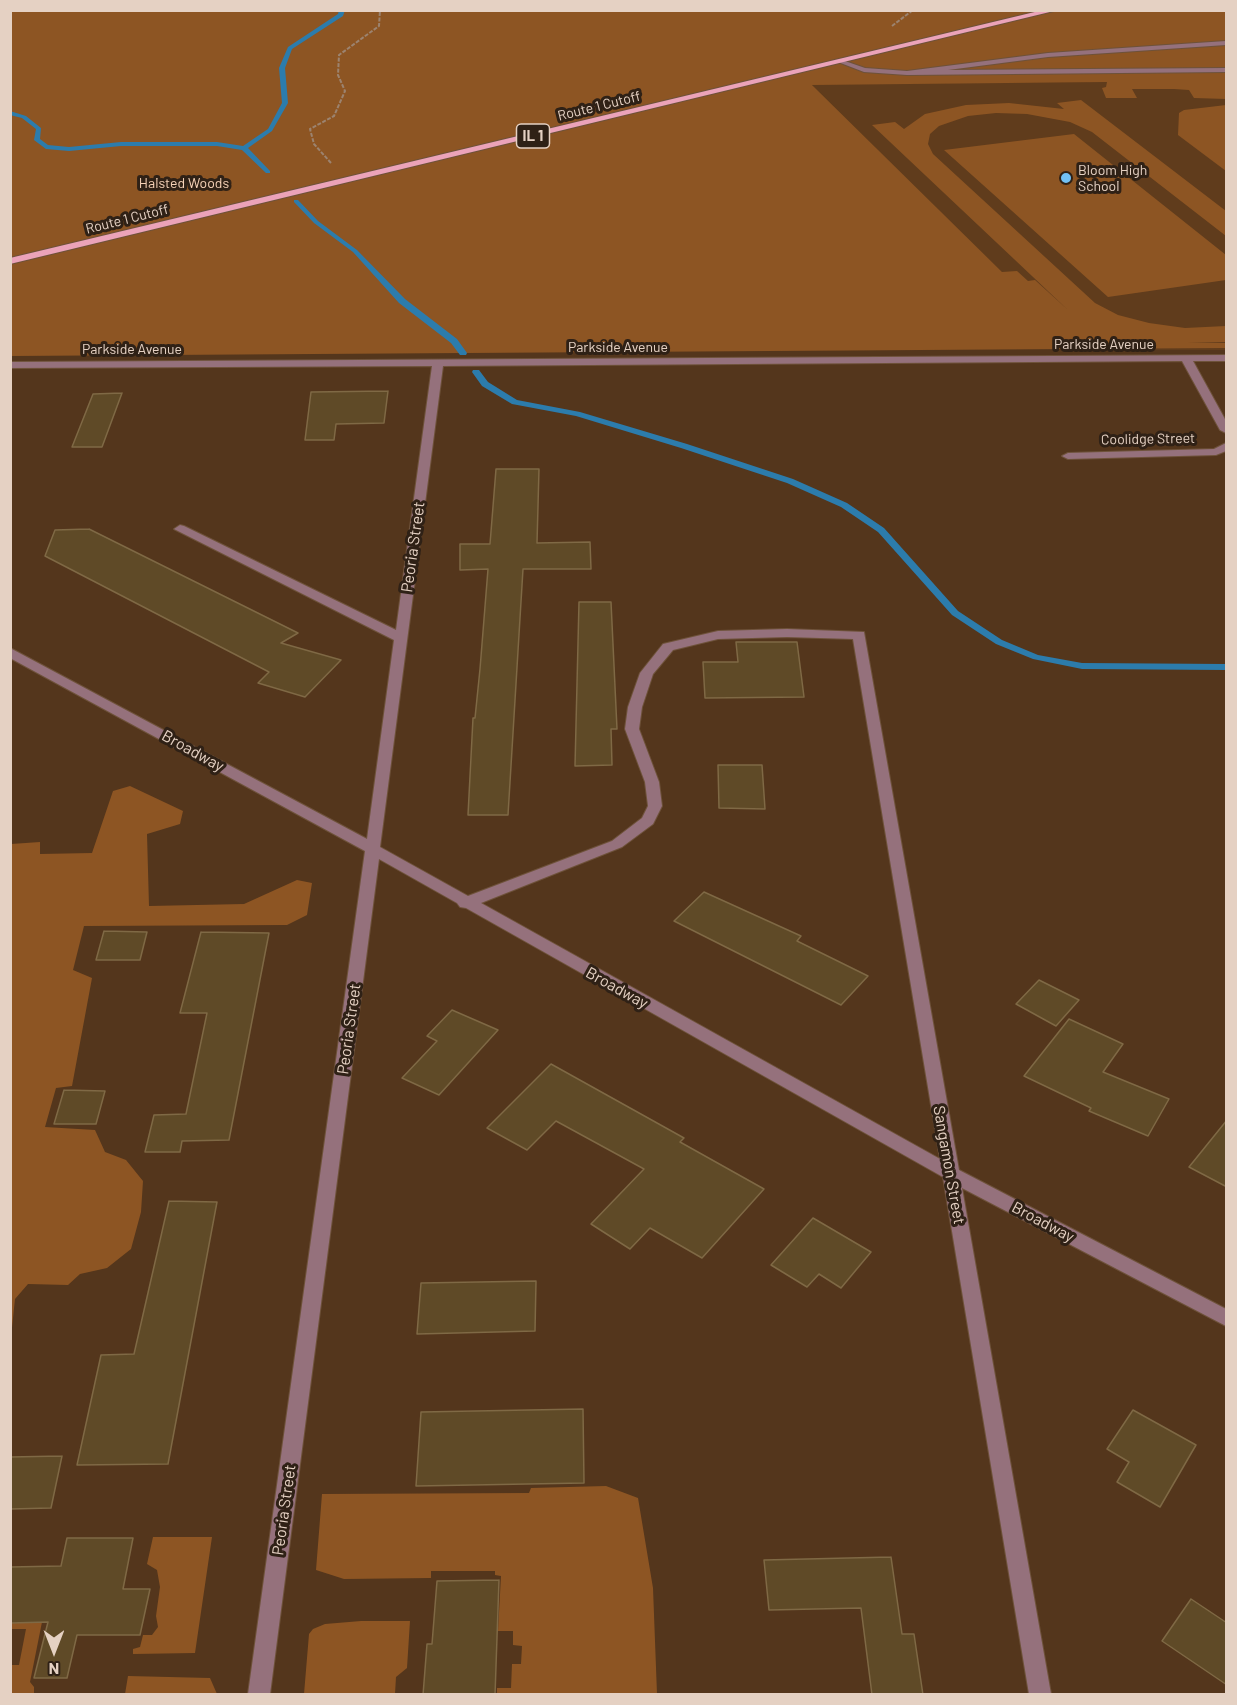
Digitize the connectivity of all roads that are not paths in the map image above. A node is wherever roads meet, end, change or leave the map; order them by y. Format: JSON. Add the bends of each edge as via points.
{"nodes":[{"id":1,"x":1054,"y":10,"type":"edge"},
{"id":2,"x":1227,"y":43,"type":"edge"},
{"id":3,"x":842,"y":62,"type":"junction"},
{"id":4,"x":1227,"y":70,"type":"edge"},
{"id":5,"x":907,"y":73,"type":"junction"},
{"id":6,"x":10,"y":261,"type":"edge"},
{"id":7,"x":1227,"y":358,"type":"edge"},
{"id":8,"x":1186,"y":359,"type":"junction"},
{"id":9,"x":438,"y":363,"type":"junction"},
{"id":10,"x":10,"y":365,"type":"edge"},
{"id":11,"x":1227,"y":430,"type":"edge"},
{"id":12,"x":1227,"y":446,"type":"edge"},
{"id":13,"x":1068,"y":456,"type":"dead end"},
{"id":14,"x":180,"y":529,"type":"dead end"},
{"id":15,"x":401,"y":638,"type":"junction"},
{"id":16,"x":10,"y":652,"type":"edge"},
{"id":17,"x":373,"y":849,"type":"junction"},
{"id":18,"x":465,"y":903,"type":"junction"},
{"id":19,"x":950,"y":1173,"type":"junction"},
{"id":20,"x":1227,"y":1318,"type":"edge"},
{"id":21,"x":260,"y":1695,"type":"edge"},
{"id":22,"x":1040,"y":1695,"type":"edge"}],
"edges":[{"from":1,"to":3,"type":"main road","name":"Route 1 Cutoff","number":"IL 1"},
{"from":2,"to":5,"type":"street","via":[[1048,55]]},
{"from":3,"to":5,"type":"street","via":[[864,70]]},
{"from":3,"to":6,"type":"main road","name":"Route 1 Cutoff","number":"IL 1"},
{"from":4,"to":5,"type":"street"},
{"from":7,"to":8,"type":"street","name":"Parkside Avenue"},
{"from":8,"to":9,"type":"street","name":"Parkside Avenue"},
{"from":8,"to":11,"type":"street"},
{"from":9,"to":10,"type":"street","name":"Parkside Avenue"},
{"from":9,"to":15,"type":"street","name":"Peoria Street"},
{"from":12,"to":13,"type":"street","name":"Coolidge Street","via":[[1216,452]]},
{"from":14,"to":15,"type":"street"},
{"from":15,"to":17,"type":"street","name":"Peoria Street"},
{"from":16,"to":17,"type":"street","name":"Broadway"},
{"from":17,"to":18,"type":"street","name":"Broadway"},
{"from":17,"to":21,"type":"street","name":"Peoria Street"},
{"from":18,"to":19,"type":"street","name":"Broadway"},
{"from":18,"to":19,"type":"street","name":"Sangamon Street","via":[[618,844],[648,820],[654,806],[652,782],[632,729],[635,706],[647,673],[668,647],[718,635],[859,635]]},
{"from":19,"to":20,"type":"street","name":"Broadway"},
{"from":19,"to":22,"type":"street","name":"Sangamon Street"}]}
